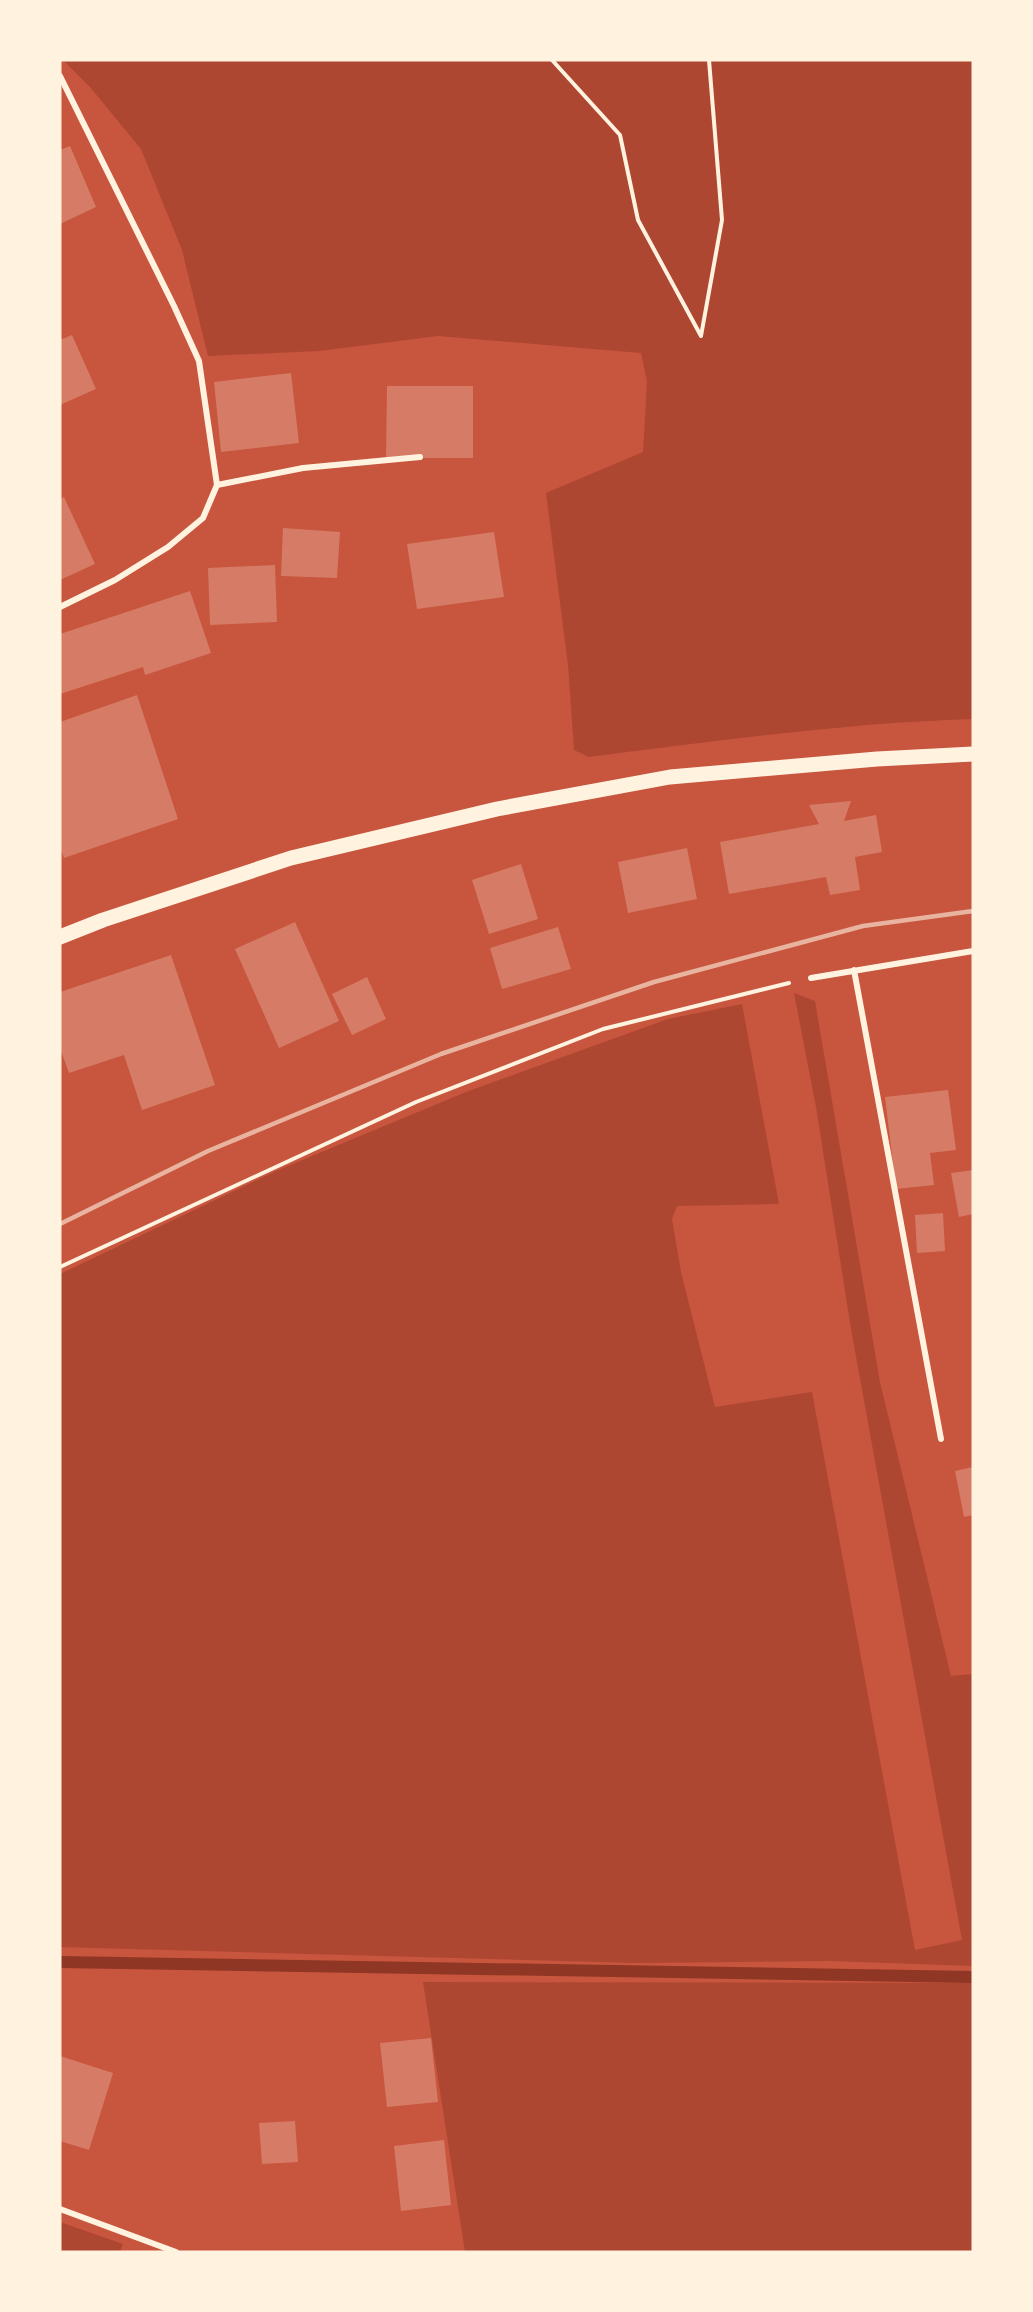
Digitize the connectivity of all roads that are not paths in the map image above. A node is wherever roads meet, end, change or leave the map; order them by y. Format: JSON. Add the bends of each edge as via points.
{"nodes":[{"id":1,"x":60,"y":76,"type":"edge"},
{"id":2,"x":420,"y":458,"type":"dead end"},
{"id":3,"x":217,"y":485,"type":"junction"},
{"id":4,"x":60,"y":607,"type":"edge"},
{"id":5,"x":973,"y":754,"type":"edge"},
{"id":6,"x":60,"y":937,"type":"edge"},
{"id":7,"x":973,"y":951,"type":"edge"},
{"id":8,"x":854,"y":969,"type":"junction"},
{"id":9,"x":810,"y":978,"type":"road end"},
{"id":10,"x":941,"y":1438,"type":"dead end"},
{"id":11,"x":60,"y":2209,"type":"edge"},
{"id":12,"x":176,"y":2252,"type":"edge"}],
"edges":[{"from":1,"to":3,"type":"street","via":[[199,361]]},
{"from":2,"to":3,"type":"street","via":[[303,468]]},
{"from":3,"to":4,"type":"street","via":[[203,518],[168,547],[115,580]]},
{"from":5,"to":6,"type":"main road","via":[[670,777],[497,809],[291,858]]},
{"from":7,"to":8,"type":"street"},
{"from":8,"to":9,"type":"street"},
{"from":8,"to":10,"type":"street"},
{"from":11,"to":12,"type":"street"}]}
